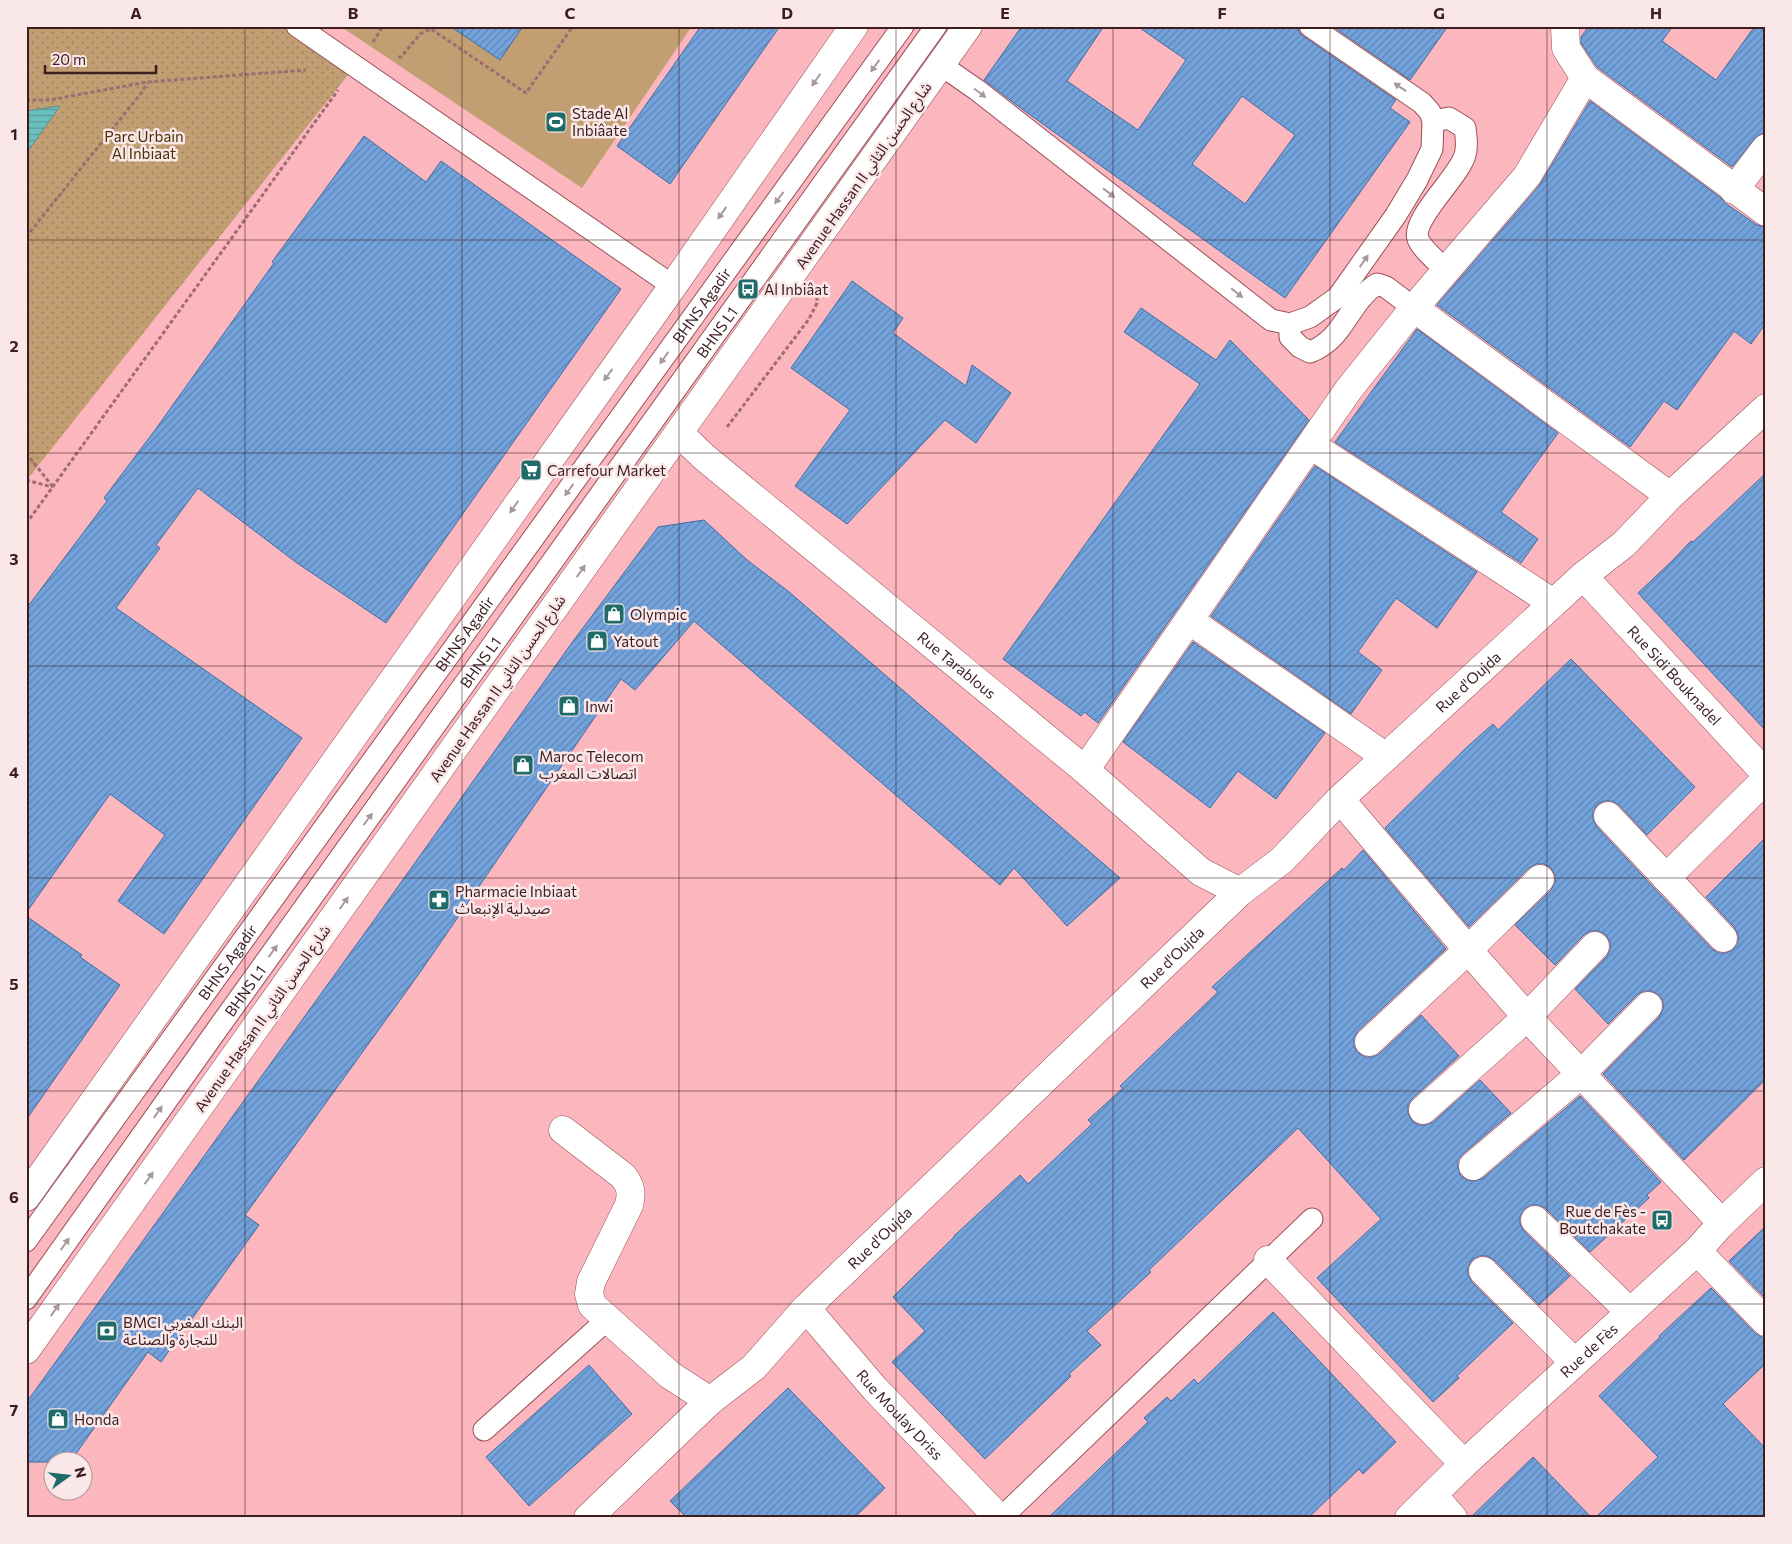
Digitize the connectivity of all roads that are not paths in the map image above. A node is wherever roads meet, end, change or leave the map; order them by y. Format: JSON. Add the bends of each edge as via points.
{"nodes":[{"id":1,"x":296,"y":26,"type":"edge"},
{"id":2,"x":854,"y":26,"type":"edge"},
{"id":3,"x":903,"y":26,"type":"edge"},
{"id":4,"x":936,"y":26,"type":"edge"},
{"id":5,"x":968,"y":26,"type":"edge"},
{"id":6,"x":1310,"y":26,"type":"edge"},
{"id":7,"x":1566,"y":26,"type":"edge"},
{"id":8,"x":941,"y":65,"type":"junction"},
{"id":9,"x":1584,"y":78,"type":"junction"},
{"id":10,"x":1433,"y":120,"type":"junction"},
{"id":11,"x":1766,"y":148,"type":"edge"},
{"id":12,"x":1734,"y":190,"type":"junction"},
{"id":13,"x":1766,"y":212,"type":"edge"},
{"id":14,"x":1446,"y":271,"type":"junction"},
{"id":15,"x":673,"y":286,"type":"junction"},
{"id":16,"x":1414,"y":308,"type":"junction"},
{"id":17,"x":1290,"y":324,"type":"junction"},
{"id":18,"x":1766,"y":408,"type":"edge"},
{"id":19,"x":678,"y":433,"type":"junction"},
{"id":20,"x":1311,"y":445,"type":"junction"},
{"id":21,"x":1670,"y":496,"type":"junction"},
{"id":22,"x":1583,"y":576,"type":"junction"},
{"id":23,"x":1553,"y":603,"type":"junction"},
{"id":24,"x":1189,"y":620,"type":"junction"},
{"id":25,"x":1386,"y":757,"type":"junction"},
{"id":26,"x":1085,"y":770,"type":"junction"},
{"id":27,"x":1766,"y":774,"type":"edge"},
{"id":28,"x":1766,"y":779,"type":"edge"},
{"id":29,"x":1340,"y":799,"type":"junction"},
{"id":30,"x":1608,"y":816,"type":"dead end"},
{"id":31,"x":1666,"y":878,"type":"junction"},
{"id":32,"x":1540,"y":879,"type":"dead end"},
{"id":33,"x":1240,"y":892,"type":"junction"},
{"id":34,"x":1722,"y":938,"type":"dead end"},
{"id":35,"x":1595,"y":946,"type":"dead end"},
{"id":36,"x":1468,"y":950,"type":"junction"},
{"id":37,"x":1648,"y":1006,"type":"dead end"},
{"id":38,"x":1528,"y":1016,"type":"junction"},
{"id":39,"x":1369,"y":1042,"type":"dead end"},
{"id":40,"x":1580,"y":1074,"type":"junction"},
{"id":41,"x":1423,"y":1110,"type":"dead end"},
{"id":42,"x":563,"y":1130,"type":"dead end"},
{"id":43,"x":1473,"y":1166,"type":"dead end"},
{"id":44,"x":1766,"y":1181,"type":"edge"},
{"id":45,"x":26,"y":1197,"type":"edge"},
{"id":46,"x":1312,"y":1219,"type":"dead end"},
{"id":47,"x":1536,"y":1220,"type":"dead end"},
{"id":48,"x":1722,"y":1223,"type":"junction"},
{"id":49,"x":26,"y":1241,"type":"edge"},
{"id":50,"x":1697,"y":1251,"type":"junction"},
{"id":51,"x":1268,"y":1260,"type":"junction"},
{"id":52,"x":1484,"y":1271,"type":"dead end"},
{"id":53,"x":26,"y":1298,"type":"edge"},
{"id":54,"x":806,"y":1308,"type":"junction"},
{"id":55,"x":1630,"y":1312,"type":"junction"},
{"id":56,"x":608,"y":1319,"type":"junction"},
{"id":57,"x":1766,"y":1322,"type":"edge"},
{"id":58,"x":26,"y":1350,"type":"edge"},
{"id":59,"x":1574,"y":1362,"type":"junction"},
{"id":60,"x":710,"y":1401,"type":"junction"},
{"id":61,"x":484,"y":1430,"type":"dead end"},
{"id":62,"x":1464,"y":1464,"type":"junction"},
{"id":63,"x":1433,"y":1495,"type":"junction"},
{"id":64,"x":588,"y":1518,"type":"edge"},
{"id":65,"x":1000,"y":1518,"type":"edge"},
{"id":66,"x":1409,"y":1518,"type":"edge"},
{"id":67,"x":1453,"y":1518,"type":"edge"}],
"edges":[{"from":1,"to":15,"type":"lane"},
{"from":2,"to":15,"type":"street","one_way":true},
{"from":3,"to":49,"type":"lane","name":"BHNS Agadir","one_way":true},
{"from":53,"to":4,"type":"lane","name":"BHNS L1","one_way":true},
{"from":5,"to":8,"type":"street","name":"Avenue Hassan II شارع الحسن الثاني"},
{"from":10,"to":6,"type":"lane","one_way":true,"via":[[1422,103]]},
{"from":7,"to":9,"type":"street","via":[[1566,48]]},
{"from":8,"to":17,"type":"lane","one_way":true,"via":[[1271,320]]},
{"from":8,"to":19,"type":"street","name":"Avenue Hassan II شارع الحسن الثاني"},
{"from":9,"to":12,"type":"street"},
{"from":9,"to":14,"type":"street","via":[[1527,176]]},
{"from":10,"to":14,"type":"lane","via":[[1449,118],[1465,128],[1467,141],[1465,156],[1433,202],[1417,233],[1418,240]]},
{"from":17,"to":10,"type":"lane","one_way":true,"via":[[1310,317],[1338,297],[1366,258],[1417,180],[1432,148]]},
{"from":11,"to":12,"type":"street"},
{"from":12,"to":13,"type":"street"},
{"from":14,"to":16,"type":"street"},
{"from":15,"to":45,"type":"street","one_way":true},
{"from":16,"to":17,"type":"lane","via":[[1377,284],[1368,290],[1334,337],[1310,352],[1290,337]]},
{"from":16,"to":20,"type":"street","via":[[1349,389]]},
{"from":16,"to":21,"type":"street"},
{"from":18,"to":21,"type":"street","name":"Rue d'Oujda"},
{"from":19,"to":26,"type":"street","name":"Rue Tarablous"},
{"from":58,"to":19,"type":"street","name":"Avenue Hassan II شارع الحسن الثاني","one_way":true},
{"from":20,"to":23,"type":"street"},
{"from":20,"to":24,"type":"street"},
{"from":21,"to":22,"type":"street","name":"Rue d'Oujda","via":[[1624,544]]},
{"from":22,"to":23,"type":"street","name":"Rue d'Oujda"},
{"from":22,"to":27,"type":"street","name":"Rue Sidi Bouknadel"},
{"from":23,"to":25,"type":"street","name":"Rue d'Oujda"},
{"from":24,"to":25,"type":"street"},
{"from":24,"to":26,"type":"street"},
{"from":25,"to":29,"type":"street","name":"Rue d'Oujda"},
{"from":26,"to":33,"type":"street","name":"Rue Tarablous","via":[[1201,872]]},
{"from":28,"to":31,"type":"street"},
{"from":29,"to":33,"type":"street","name":"Rue d'Oujda","via":[[1282,860]]},
{"from":29,"to":36,"type":"street"},
{"from":30,"to":31,"type":"street"},
{"from":31,"to":34,"type":"street"},
{"from":32,"to":36,"type":"street"},
{"from":33,"to":54,"type":"street","name":"Rue d'Oujda"},
{"from":35,"to":38,"type":"street"},
{"from":36,"to":38,"type":"street"},
{"from":36,"to":39,"type":"street"},
{"from":37,"to":40,"type":"street"},
{"from":38,"to":40,"type":"street"},
{"from":38,"to":41,"type":"street"},
{"from":40,"to":43,"type":"street"},
{"from":40,"to":48,"type":"street"},
{"from":42,"to":56,"type":"street","via":[[623,1176],[632,1195],[590,1282],[588,1294],[592,1305]]},
{"from":44,"to":48,"type":"street","name":"Rue de Fès"},
{"from":46,"to":51,"type":"lane"},
{"from":47,"to":55,"type":"street"},
{"from":48,"to":50,"type":"street","name":"Rue de Fès"},
{"from":50,"to":55,"type":"street","name":"Rue de Fès"},
{"from":50,"to":57,"type":"street"},
{"from":51,"to":62,"type":"street"},
{"from":51,"to":65,"type":"lane"},
{"from":52,"to":59,"type":"street"},
{"from":54,"to":60,"type":"street","name":"Rue d'Oujda","via":[[754,1368]]},
{"from":54,"to":65,"type":"street","name":"Rue Moulay Driss","via":[[875,1389]]},
{"from":55,"to":59,"type":"street","name":"Rue de Fès"},
{"from":56,"to":60,"type":"street","via":[[670,1376]]},
{"from":56,"to":61,"type":"lane"},
{"from":59,"to":62,"type":"street","name":"Rue de Fès"},
{"from":60,"to":64,"type":"street","name":"Rue d'Oujda"},
{"from":62,"to":63,"type":"street","name":"Rue de Fès"},
{"from":63,"to":66,"type":"street","name":"Rue de Fès"},
{"from":63,"to":67,"type":"street"}]}
